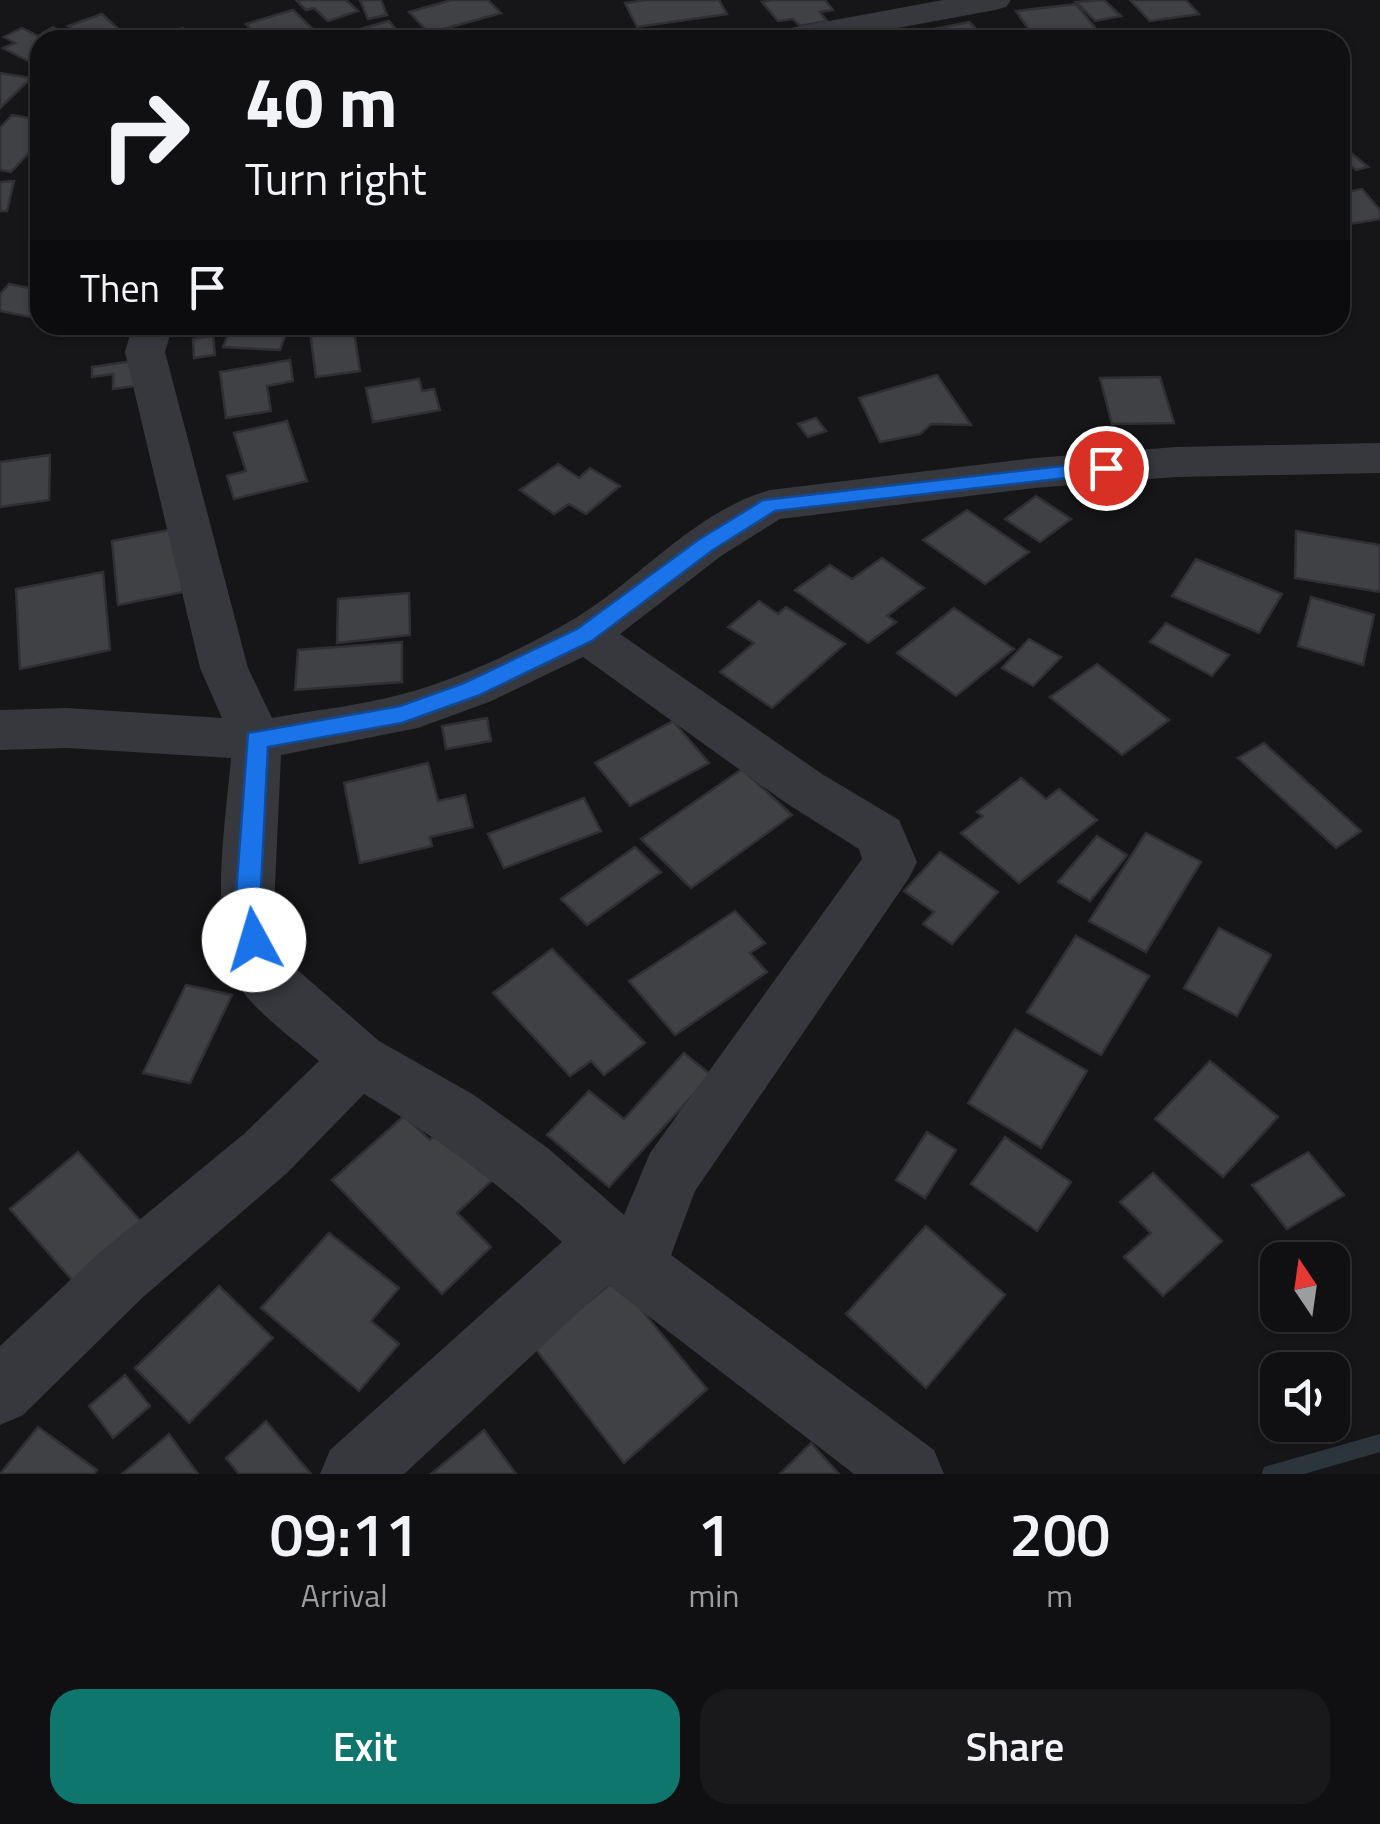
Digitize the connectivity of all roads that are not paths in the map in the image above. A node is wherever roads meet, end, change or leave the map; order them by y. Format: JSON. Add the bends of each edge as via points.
{"nodes":[{"id":1,"x":995,"y":0,"type":"edge"},
{"id":2,"x":834,"y":30,"type":"edge"},
{"id":3,"x":150,"y":335,"type":"edge"},
{"id":4,"x":1380,"y":458,"type":"edge"},
{"id":5,"x":585,"y":635,"type":"junction"},
{"id":6,"x":0,"y":730,"type":"edge"},
{"id":7,"x":256,"y":740,"type":"junction"},
{"id":8,"x":359,"y":1060,"type":"junction"},
{"id":9,"x":621,"y":1255,"type":"junction"},
{"id":10,"x":0,"y":1392,"type":"edge"},
{"id":11,"x":354,"y":1474,"type":"edge"},
{"id":12,"x":910,"y":1474,"type":"edge"}],
"edges":[{"from":1,"to":2,"type":"street"},
{"from":3,"to":7,"type":"street","via":[[145,352],[194,555],[224,668]]},
{"from":4,"to":5,"type":"street","via":[[1176,462],[770,505]]},
{"from":5,"to":7,"type":"street","via":[[402,714]]},
{"from":5,"to":9,"type":"street","via":[[820,802],[880,835],[890,862]]},
{"from":6,"to":7,"type":"street"},
{"from":7,"to":8,"type":"street","via":[[247,908],[261,973]]},
{"from":8,"to":9,"type":"street","via":[[498,1148]]},
{"from":8,"to":10,"type":"street","via":[[266,1153],[120,1276]]},
{"from":9,"to":11,"type":"street","via":[[442,1390]]},
{"from":9,"to":12,"type":"street"}]}
